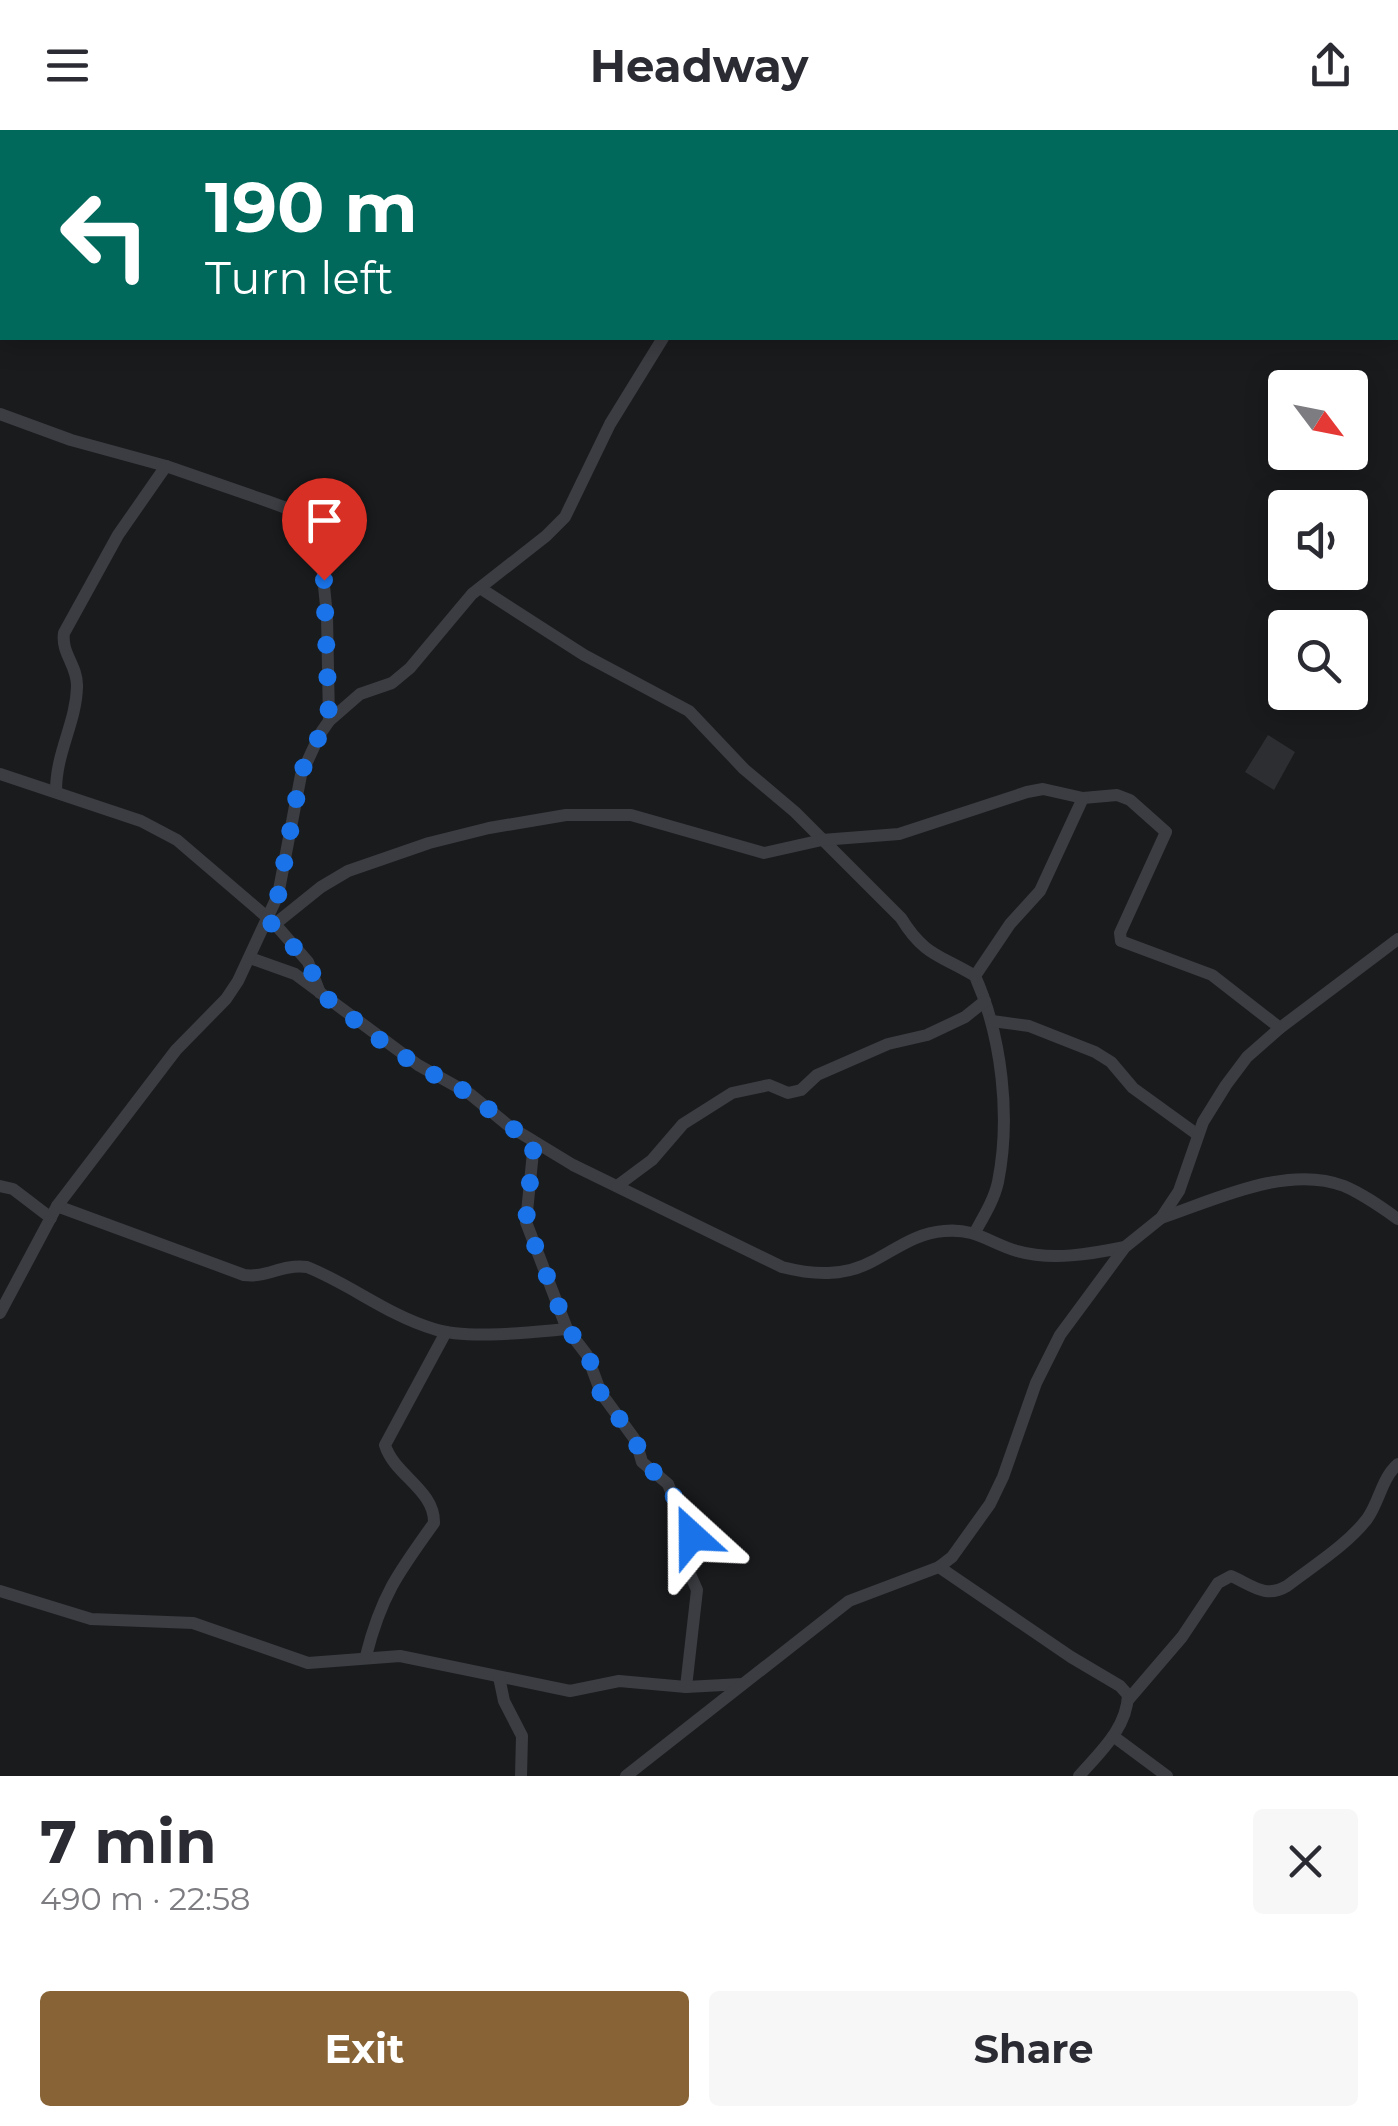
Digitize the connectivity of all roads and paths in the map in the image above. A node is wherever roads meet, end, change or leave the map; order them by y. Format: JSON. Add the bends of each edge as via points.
{"nodes":[{"id":1,"x":662,"y":340,"type":"edge"},
{"id":2,"x":0,"y":414,"type":"edge"},
{"id":3,"x":166,"y":466,"type":"junction"},
{"id":4,"x":480,"y":588,"type":"junction"},
{"id":5,"x":329,"y":721,"type":"junction"},
{"id":6,"x":0,"y":774,"type":"edge"},
{"id":7,"x":56,"y":790,"type":"junction"},
{"id":8,"x":1083,"y":798,"type":"junction"},
{"id":9,"x":822,"y":840,"type":"junction"},
{"id":10,"x":271,"y":922,"type":"junction"},
{"id":11,"x":1398,"y":939,"type":"edge"},
{"id":12,"x":250,"y":958,"type":"junction"},
{"id":13,"x":976,"y":976,"type":"junction"},
{"id":14,"x":320,"y":993,"type":"junction"},
{"id":15,"x":985,"y":1001,"type":"junction"},
{"id":16,"x":992,"y":1021,"type":"junction"},
{"id":17,"x":1280,"y":1028,"type":"junction"},
{"id":18,"x":1198,"y":1135,"type":"junction"},
{"id":19,"x":534,"y":1142,"type":"junction"},
{"id":20,"x":0,"y":1186,"type":"edge"},
{"id":21,"x":617,"y":1186,"type":"junction"},
{"id":22,"x":54,"y":1212,"type":"junction"},
{"id":23,"x":1161,"y":1218,"type":"junction"},
{"id":24,"x":1398,"y":1219,"type":"edge"},
{"id":25,"x":976,"y":1232,"type":"junction"},
{"id":26,"x":1125,"y":1246,"type":"junction"},
{"id":27,"x":0,"y":1313,"type":"edge"},
{"id":28,"x":567,"y":1328,"type":"junction"},
{"id":29,"x":446,"y":1332,"type":"junction"},
{"id":30,"x":1398,"y":1464,"type":"edge"},
{"id":31,"x":940,"y":1567,"type":"junction"},
{"id":32,"x":0,"y":1592,"type":"edge"},
{"id":33,"x":366,"y":1656,"type":"junction"},
{"id":34,"x":499,"y":1677,"type":"junction"},
{"id":35,"x":744,"y":1684,"type":"junction"},
{"id":36,"x":686,"y":1686,"type":"junction"},
{"id":37,"x":1128,"y":1700,"type":"junction"},
{"id":38,"x":1114,"y":1736,"type":"junction"},
{"id":39,"x":522,"y":1776,"type":"edge"},
{"id":40,"x":626,"y":1776,"type":"edge"},
{"id":41,"x":1079,"y":1776,"type":"edge"},
{"id":42,"x":1168,"y":1776,"type":"edge"}],
"edges":[{"from":1,"to":4,"type":"street","via":[[610,424],[565,517]]},
{"from":2,"to":3,"type":"street"},
{"from":3,"to":5,"type":"street","via":[[289,509],[308,524],[320,546],[324,580]]},
{"from":3,"to":7,"type":"street","via":[[64,633],[77,691],[56,764]]},
{"from":4,"to":5,"type":"street","via":[[410,668],[392,683],[360,694]]},
{"from":4,"to":9,"type":"street","via":[[689,711]]},
{"from":5,"to":10,"type":"street","via":[[301,774]]},
{"from":6,"to":7,"type":"street"},
{"from":7,"to":10,"type":"street","via":[[177,840]]},
{"from":8,"to":9,"type":"street","via":[[1027,792],[899,834]]},
{"from":8,"to":13,"type":"street","via":[[1040,891]]},
{"from":8,"to":17,"type":"street","via":[[1130,800],[1166,832],[1121,941],[1212,975]]},
{"from":9,"to":10,"type":"street","via":[[764,853],[631,815],[566,815],[379,858]]},
{"from":9,"to":13,"type":"street","via":[[927,951]]},
{"from":10,"to":12,"type":"street"},
{"from":10,"to":14,"type":"street","via":[[308,962]]},
{"from":11,"to":17,"type":"street"},
{"from":12,"to":14,"type":"street","via":[[295,974]]},
{"from":12,"to":22,"type":"street","via":[[226,999],[176,1050]]},
{"from":13,"to":15,"type":"street"},
{"from":14,"to":19,"type":"street"},
{"from":15,"to":16,"type":"street"},
{"from":15,"to":21,"type":"street","via":[[927,1036],[888,1044],[818,1075],[801,1090],[769,1085],[732,1094],[683,1124],[652,1160]]},
{"from":16,"to":18,"type":"street","via":[[1028,1026],[1095,1052]]},
{"from":16,"to":25,"type":"street","via":[[1003,1084],[998,1182]]},
{"from":17,"to":18,"type":"street","via":[[1247,1056]]},
{"from":18,"to":23,"type":"street","via":[[1179,1191]]},
{"from":19,"to":21,"type":"street"},
{"from":19,"to":28,"type":"street","via":[[526,1222]]},
{"from":20,"to":22,"type":"street"},
{"from":21,"to":25,"type":"street","via":[[804,1273],[850,1271],[925,1234]]},
{"from":22,"to":27,"type":"street"},
{"from":22,"to":29,"type":"street","via":[[244,1275],[307,1267]]},
{"from":23,"to":24,"type":"street","via":[[1251,1189],[1315,1179],[1348,1188]]},
{"from":23,"to":26,"type":"street"},
{"from":25,"to":26,"type":"street","via":[[1043,1254]]},
{"from":26,"to":31,"type":"street","via":[[1060,1336],[990,1504]]},
{"from":28,"to":29,"type":"street"},
{"from":28,"to":36,"type":"street","via":[[588,1355],[601,1394],[636,1441],[642,1462],[668,1484],[691,1530],[686,1565],[697,1590]]},
{"from":29,"to":33,"type":"street","via":[[385,1445],[428,1502],[434,1523],[386,1593]]},
{"from":30,"to":37,"type":"street","via":[[1364,1522],[1287,1586],[1254,1590],[1232,1576],[1218,1583]]},
{"from":31,"to":35,"type":"street","via":[[849,1601]]},
{"from":31,"to":37,"type":"street","via":[[1120,1686]]},
{"from":32,"to":33,"type":"street","via":[[91,1618],[193,1624],[308,1664]]},
{"from":33,"to":34,"type":"street","via":[[400,1656]]},
{"from":34,"to":36,"type":"street","via":[[570,1690],[619,1681]]},
{"from":34,"to":39,"type":"street","via":[[522,1736]]},
{"from":35,"to":36,"type":"street"},
{"from":35,"to":40,"type":"street"},
{"from":37,"to":38,"type":"street"},
{"from":38,"to":41,"type":"street"},
{"from":38,"to":42,"type":"street"}]}
